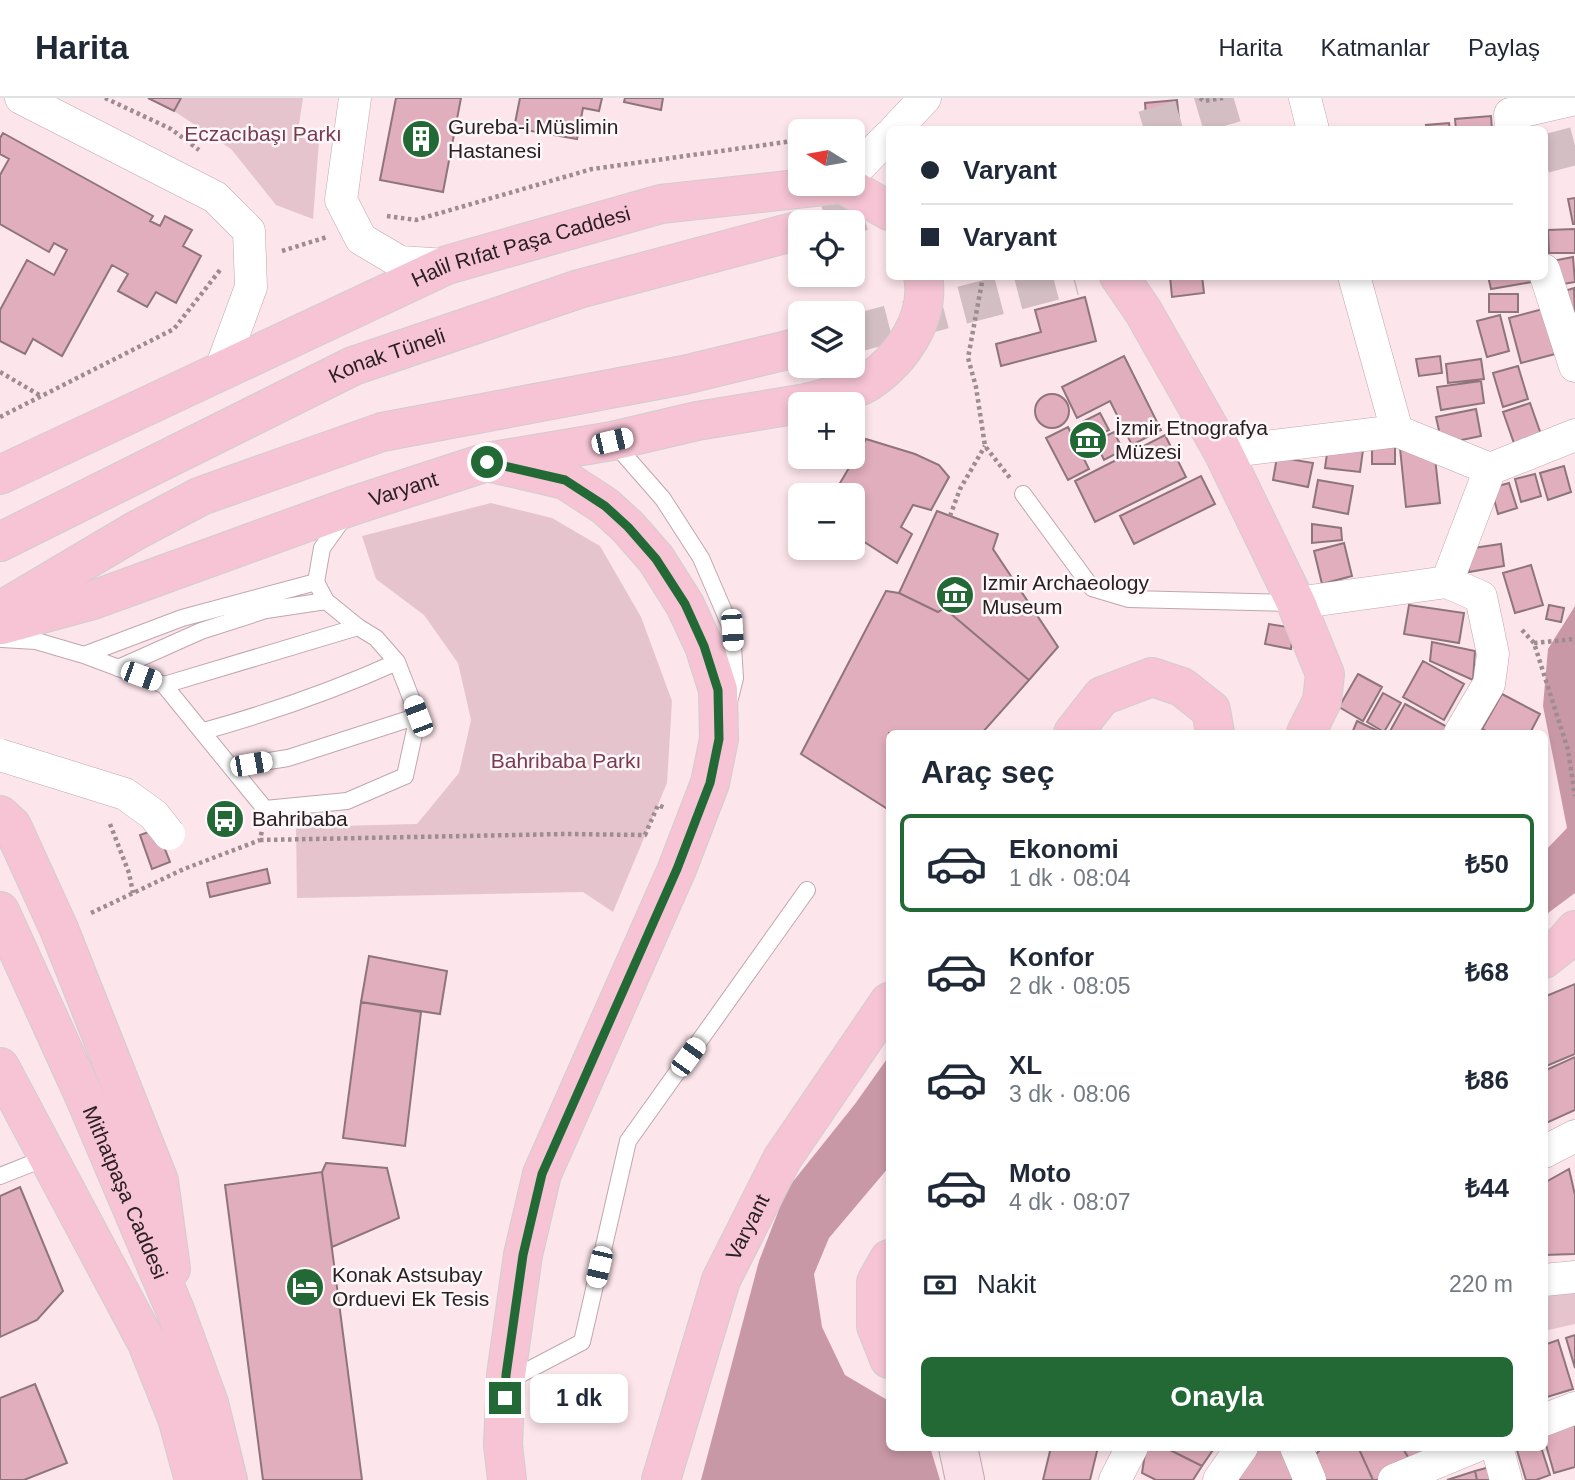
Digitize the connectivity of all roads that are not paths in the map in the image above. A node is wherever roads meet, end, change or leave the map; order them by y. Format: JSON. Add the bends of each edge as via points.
{"nodes":[{"id":1,"x":21,"y":98,"type":"edge"},
{"id":2,"x":355,"y":98,"type":"edge"},
{"id":3,"x":925,"y":98,"type":"edge"},
{"id":4,"x":1305,"y":98,"type":"edge"},
{"id":5,"x":1575,"y":99,"type":"edge"},
{"id":6,"x":899,"y":126,"type":"edge"},
{"id":7,"x":1312,"y":126,"type":"edge"},
{"id":8,"x":1511,"y":126,"type":"edge"},
{"id":9,"x":886,"y":139,"type":"edge"},
{"id":10,"x":865,"y":161,"type":"edge"},
{"id":11,"x":865,"y":186,"type":"edge"},
{"id":12,"x":886,"y":189,"type":"edge"},
{"id":13,"x":788,"y":190,"type":"edge"},
{"id":14,"x":863,"y":196,"type":"edge"},
{"id":15,"x":886,"y":209,"type":"edge"},
{"id":16,"x":788,"y":233,"type":"edge"},
{"id":17,"x":447,"y":265,"type":"junction"},
{"id":18,"x":923,"y":280,"type":"edge"},
{"id":19,"x":1122,"y":280,"type":"edge"},
{"id":20,"x":1355,"y":280,"type":"edge"},
{"id":21,"x":1547,"y":280,"type":"edge"},
{"id":22,"x":788,"y":350,"type":"edge"},
{"id":23,"x":1575,"y":366,"type":"edge"},
{"id":24,"x":220,"y":371,"type":"junction"},
{"id":25,"x":838,"y":392,"type":"edge"},
{"id":26,"x":788,"y":406,"type":"edge"},
{"id":27,"x":1397,"y":431,"type":"junction"},
{"id":28,"x":1575,"y":435,"type":"edge"},
{"id":29,"x":612,"y":441,"type":"junction"},
{"id":30,"x":1223,"y":452,"type":"junction"},
{"id":31,"x":487,"y":462,"type":"junction"},
{"id":32,"x":1490,"y":469,"type":"junction"},
{"id":33,"x":0,"y":475,"type":"edge"},
{"id":34,"x":1020,"y":490,"type":"road end"},
{"id":35,"x":352,"y":506,"type":"junction"},
{"id":36,"x":0,"y":542,"type":"edge"},
{"id":37,"x":316,"y":582,"type":"junction"},
{"id":38,"x":1447,"y":582,"type":"junction"},
{"id":39,"x":327,"y":600,"type":"junction"},
{"id":40,"x":1296,"y":603,"type":"junction"},
{"id":41,"x":0,"y":611,"type":"edge"},
{"id":42,"x":0,"y":625,"type":"edge"},
{"id":43,"x":358,"y":627,"type":"junction"},
{"id":44,"x":0,"y":639,"type":"edge"},
{"id":45,"x":84,"y":655,"type":"junction"},
{"id":46,"x":397,"y":662,"type":"junction"},
{"id":47,"x":118,"y":668,"type":"junction"},
{"id":48,"x":164,"y":685,"type":"junction"},
{"id":49,"x":418,"y":716,"type":"junction"},
{"id":50,"x":1075,"y":730,"type":"edge"},
{"id":51,"x":1214,"y":730,"type":"edge"},
{"id":52,"x":1308,"y":730,"type":"edge"},
{"id":53,"x":1462,"y":730,"type":"edge"},
{"id":54,"x":204,"y":731,"type":"junction"},
{"id":55,"x":719,"y":739,"type":"junction"},
{"id":56,"x":0,"y":755,"type":"edge"},
{"id":57,"x":232,"y":767,"type":"junction"},
{"id":58,"x":0,"y":815,"type":"edge"},
{"id":59,"x":169,"y":834,"type":"dead end"},
{"id":60,"x":807,"y":890,"type":"dead end"},
{"id":61,"x":0,"y":911,"type":"edge"},
{"id":62,"x":1575,"y":930,"type":"edge"},
{"id":63,"x":1548,"y":956,"type":"edge"},
{"id":64,"x":886,"y":1006,"type":"edge"},
{"id":65,"x":5,"y":1085,"type":"edge"},
{"id":66,"x":1575,"y":1136,"type":"edge"},
{"id":67,"x":1548,"y":1150,"type":"edge"},
{"id":68,"x":48,"y":1157,"type":"junction"},
{"id":69,"x":0,"y":1176,"type":"edge"},
{"id":70,"x":886,"y":1264,"type":"edge"},
{"id":71,"x":1575,"y":1277,"type":"edge"},
{"id":72,"x":1548,"y":1280,"type":"edge"},
{"id":73,"x":175,"y":1310,"type":"junction"},
{"id":74,"x":886,"y":1351,"type":"edge"},
{"id":75,"x":506,"y":1375,"type":"junction"},
{"id":76,"x":1575,"y":1408,"type":"edge"},
{"id":77,"x":1548,"y":1418,"type":"edge"},
{"id":78,"x":959,"y":1451,"type":"edge"},
{"id":79,"x":1130,"y":1451,"type":"edge"},
{"id":80,"x":1239,"y":1451,"type":"edge"},
{"id":81,"x":1298,"y":1451,"type":"edge"},
{"id":82,"x":1464,"y":1451,"type":"edge"},
{"id":83,"x":1498,"y":1451,"type":"edge"},
{"id":84,"x":194,"y":1480,"type":"edge"},
{"id":85,"x":228,"y":1480,"type":"edge"},
{"id":86,"x":507,"y":1480,"type":"edge"},
{"id":87,"x":661,"y":1480,"type":"edge"},
{"id":88,"x":965,"y":1480,"type":"edge"},
{"id":89,"x":1115,"y":1480,"type":"edge"},
{"id":90,"x":1219,"y":1480,"type":"edge"},
{"id":91,"x":1310,"y":1480,"type":"edge"},
{"id":92,"x":1394,"y":1480,"type":"edge"},
{"id":93,"x":1506,"y":1480,"type":"edge"}],
"edges":[{"from":1,"to":24,"type":"street","via":[[215,197],[249,231],[251,287]]},
{"from":2,"to":17,"type":"street","via":[[341,200],[361,239],[400,262]]},
{"from":3,"to":6,"type":"street"},
{"from":4,"to":7,"type":"street"},
{"from":5,"to":8,"type":"street","via":[[1510,114]]},
{"from":9,"to":10,"type":"street"},
{"from":11,"to":12,"type":"main road","name":"Halil Rıfat Paşa Caddesi"},
{"from":13,"to":17,"type":"main road","name":"Halil Rıfat Paşa Caddesi","via":[[661,204]]},
{"from":14,"to":15,"type":"main road"},
{"from":16,"to":36,"type":"main road","name":"Konak Tüneli","via":[[579,289],[353,366]]},
{"from":17,"to":24,"type":"main road","name":"Halil Rıfat Paşa Caddesi"},
{"from":18,"to":25,"type":"main road","name":"Varyant","via":[[920,319],[902,352],[867,383]]},
{"from":19,"to":30,"type":"main road"},
{"from":20,"to":27,"type":"street"},
{"from":21,"to":23,"type":"street"},
{"from":22,"to":41,"type":"main road","via":[[684,375],[382,432],[201,496]]},
{"from":24,"to":33,"type":"main road","name":"Halil Rıfat Paşa Caddesi"},
{"from":26,"to":29,"type":"main road","name":"Varyant"},
{"from":27,"to":30,"type":"street"},
{"from":27,"to":32,"type":"street"},
{"from":28,"to":32,"type":"street"},
{"from":29,"to":31,"type":"main road","name":"Varyant"},
{"from":29,"to":55,"type":"lane","via":[[663,499],[701,558],[732,630],[735,678]]},
{"from":30,"to":40,"type":"main road"},
{"from":31,"to":35,"type":"main road","name":"Varyant"},
{"from":31,"to":55,"type":"main road","via":[[565,480],[605,506],[656,559],[685,604],[704,646],[718,690]]},
{"from":32,"to":38,"type":"street"},
{"from":34,"to":40,"type":"lane","via":[[1092,588],[1129,599]]},
{"from":35,"to":37,"type":"lane","via":[[322,548]]},
{"from":35,"to":42,"type":"main road","name":"Varyant","via":[[93,600]]},
{"from":37,"to":39,"type":"lane"},
{"from":37,"to":45,"type":"lane","via":[[182,618]]},
{"from":38,"to":40,"type":"street"},
{"from":38,"to":53,"type":"street","via":[[1481,597],[1493,654],[1489,684]]},
{"from":39,"to":43,"type":"lane"},
{"from":39,"to":47,"type":"lane","via":[[266,610],[214,626]]},
{"from":40,"to":52,"type":"main road","via":[[1325,674],[1322,701]]},
{"from":43,"to":46,"type":"lane","via":[[376,638]]},
{"from":43,"to":48,"type":"lane"},
{"from":44,"to":45,"type":"lane","via":[[36,641]]},
{"from":45,"to":47,"type":"lane"},
{"from":46,"to":49,"type":"lane"},
{"from":46,"to":54,"type":"lane","via":[[335,690]]},
{"from":47,"to":48,"type":"lane"},
{"from":48,"to":54,"type":"lane"},
{"from":49,"to":57,"type":"lane","via":[[288,758]]},
{"from":49,"to":57,"type":"lane","via":[[405,776],[347,801],[265,809]]},
{"from":50,"to":51,"type":"main road","via":[[1102,696],[1152,677],[1182,687],[1211,710]]},
{"from":54,"to":57,"type":"lane"},
{"from":55,"to":75,"type":"main road","via":[[710,783],[677,869],[542,1174],[523,1255]]},
{"from":56,"to":59,"type":"street","bridge":true,"via":[[125,794]]},
{"from":58,"to":73,"type":"main road","via":[[12,825],[59,929],[159,1181]]},
{"from":60,"to":75,"type":"lane","via":[[628,1141],[582,1342],[519,1375]]},
{"from":61,"to":73,"type":"main road","name":"Mithatpaşa Caddesi"},
{"from":62,"to":63,"type":"main road"},
{"from":64,"to":87,"type":"main road","name":"Varyant","via":[[782,1159],[721,1280]]},
{"from":65,"to":68,"type":"main road","name":"Mithatpaşa Caddesi"},
{"from":66,"to":67,"type":"street"},
{"from":68,"to":69,"type":"lane"},
{"from":68,"to":84,"type":"main road","name":"Mithatpaşa Caddesi","via":[[147,1343],[177,1418]]},
{"from":70,"to":74,"type":"main road","via":[[876,1282],[876,1326]]},
{"from":71,"to":72,"type":"street"},
{"from":73,"to":85,"type":"main road","name":"Mithatpaşa Caddesi","via":[[209,1403]]},
{"from":75,"to":86,"type":"main road","via":[[503,1445]]},
{"from":76,"to":77,"type":"street"},
{"from":78,"to":88,"type":"street"},
{"from":79,"to":89,"type":"street"},
{"from":80,"to":90,"type":"street"},
{"from":81,"to":91,"type":"street"},
{"from":82,"to":92,"type":"street"},
{"from":83,"to":93,"type":"street"}]}
